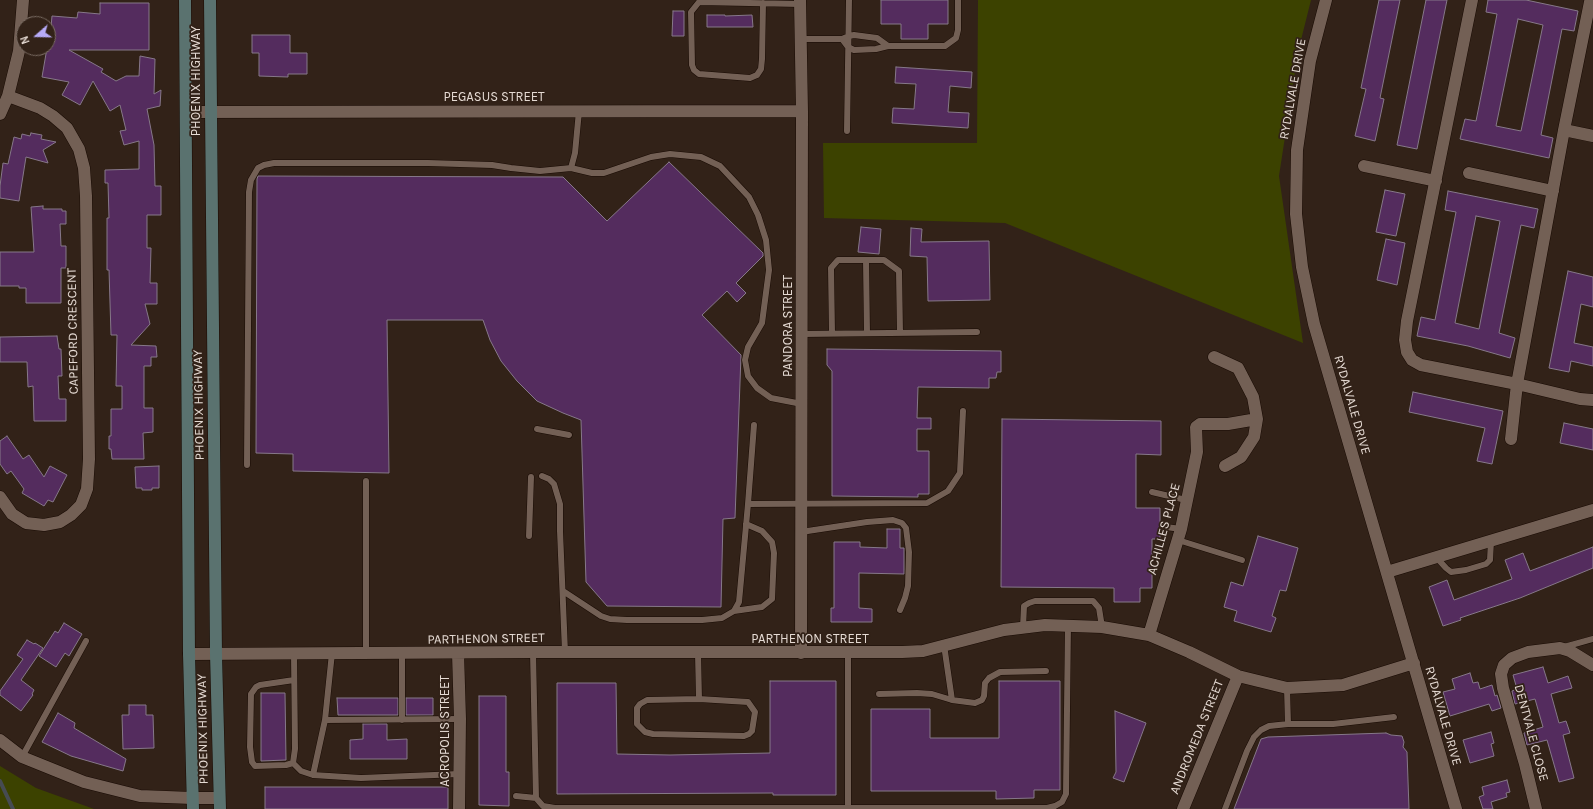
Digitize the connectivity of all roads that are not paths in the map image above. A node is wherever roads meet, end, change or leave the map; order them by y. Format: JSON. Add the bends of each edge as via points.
{"nodes":[{"id":1,"x":23,"y":0,"type":"edge"},
{"id":2,"x":185,"y":0,"type":"edge"},
{"id":3,"x":210,"y":0,"type":"edge"},
{"id":4,"x":849,"y":0,"type":"edge"},
{"id":5,"x":958,"y":0,"type":"edge"},
{"id":6,"x":1326,"y":0,"type":"edge"},
{"id":7,"x":1472,"y":0,"type":"edge"},
{"id":8,"x":1590,"y":1,"type":"edge"},
{"id":9,"x":800,"y":2,"type":"edge"},
{"id":10,"x":763,"y":3,"type":"junction"},
{"id":11,"x":849,"y":36,"type":"junction"},
{"id":12,"x":800,"y":39,"type":"junction"},
{"id":13,"x":842,"y":40,"type":"junction"},
{"id":14,"x":888,"y":46,"type":"junction"},
{"id":15,"x":848,"y":47,"type":"junction"},
{"id":16,"x":8,"y":96,"type":"junction"},
{"id":17,"x":579,"y":111,"type":"junction"},
{"id":18,"x":802,"y":111,"type":"junction"},
{"id":19,"x":186,"y":112,"type":"junction"},
{"id":20,"x":211,"y":112,"type":"junction"},
{"id":21,"x":0,"y":114,"type":"edge"},
{"id":22,"x":1564,"y":130,"type":"junction"},
{"id":23,"x":847,"y":131,"type":"dead end"},
{"id":24,"x":1593,"y":136,"type":"edge"},
{"id":25,"x":1364,"y":166,"type":"dead end"},
{"id":26,"x":570,"y":168,"type":"junction"},
{"id":27,"x":1469,"y":173,"type":"dead end"},
{"id":28,"x":1436,"y":181,"type":"junction"},
{"id":29,"x":1553,"y":191,"type":"junction"},
{"id":30,"x":866,"y":260,"type":"junction"},
{"id":31,"x":977,"y":332,"type":"dead end"},
{"id":32,"x":832,"y":333,"type":"junction"},
{"id":33,"x":867,"y":333,"type":"junction"},
{"id":34,"x":900,"y":333,"type":"junction"},
{"id":35,"x":802,"y":334,"type":"junction"},
{"id":36,"x":1214,"y":357,"type":"dead end"},
{"id":37,"x":1518,"y":384,"type":"junction"},
{"id":38,"x":1593,"y":400,"type":"edge"},
{"id":39,"x":802,"y":404,"type":"junction"},
{"id":40,"x":963,"y":411,"type":"dead end"},
{"id":41,"x":1257,"y":418,"type":"junction"},
{"id":42,"x":754,"y":425,"type":"dead end"},
{"id":43,"x":537,"y":429,"type":"dead end"},
{"id":44,"x":569,"y":435,"type":"dead end"},
{"id":45,"x":1511,"y":439,"type":"dead end"},
{"id":46,"x":247,"y":464,"type":"dead end"},
{"id":47,"x":1225,"y":466,"type":"dead end"},
{"id":48,"x":542,"y":476,"type":"dead end"},
{"id":49,"x":531,"y":477,"type":"dead end"},
{"id":50,"x":366,"y":481,"type":"dead end"},
{"id":51,"x":1152,"y":492,"type":"dead end"},
{"id":52,"x":0,"y":497,"type":"edge"},
{"id":53,"x":1186,"y":500,"type":"junction"},
{"id":54,"x":801,"y":503,"type":"junction"},
{"id":55,"x":748,"y":504,"type":"junction"},
{"id":56,"x":1593,"y":510,"type":"edge"},
{"id":57,"x":746,"y":524,"type":"junction"},
{"id":58,"x":1166,"y":528,"type":"dead end"},
{"id":59,"x":801,"y":532,"type":"junction"},
{"id":60,"x":1179,"y":535,"type":"junction"},
{"id":61,"x":529,"y":536,"type":"dead end"},
{"id":62,"x":1491,"y":541,"type":"junction"},
{"id":63,"x":1436,"y":557,"type":"junction"},
{"id":64,"x":1242,"y":560,"type":"dead end"},
{"id":65,"x":1387,"y":572,"type":"junction"},
{"id":66,"x":563,"y":591,"type":"junction"},
{"id":67,"x":900,"y":610,"type":"dead end"},
{"id":68,"x":734,"y":611,"type":"junction"},
{"id":69,"x":1068,"y":625,"type":"junction"},
{"id":70,"x":1102,"y":626,"type":"junction"},
{"id":71,"x":1023,"y":628,"type":"junction"},
{"id":72,"x":1148,"y":635,"type":"junction"},
{"id":73,"x":1593,"y":639,"type":"edge"},
{"id":74,"x":86,"y":641,"type":"dead end"},
{"id":75,"x":944,"y":645,"type":"junction"},
{"id":76,"x":1560,"y":648,"type":"junction"},
{"id":77,"x":533,"y":652,"type":"junction"},
{"id":78,"x":294,"y":653,"type":"junction"},
{"id":79,"x":332,"y":653,"type":"junction"},
{"id":80,"x":458,"y":653,"type":"junction"},
{"id":81,"x":565,"y":653,"type":"junction"},
{"id":82,"x":698,"y":653,"type":"junction"},
{"id":83,"x":801,"y":653,"type":"junction"},
{"id":84,"x":848,"y":653,"type":"junction"},
{"id":85,"x":189,"y":654,"type":"junction"},
{"id":86,"x":216,"y":654,"type":"junction"},
{"id":87,"x":366,"y":654,"type":"junction"},
{"id":88,"x":402,"y":654,"type":"junction"},
{"id":89,"x":1414,"y":663,"type":"junction"},
{"id":90,"x":1593,"y":665,"type":"edge"},
{"id":91,"x":1046,"y":671,"type":"dead end"},
{"id":92,"x":1238,"y":676,"type":"junction"},
{"id":93,"x":294,"y":680,"type":"junction"},
{"id":94,"x":1287,"y":688,"type":"junction"},
{"id":95,"x":879,"y":694,"type":"dead end"},
{"id":96,"x":699,"y":699,"type":"junction"},
{"id":97,"x":952,"y":700,"type":"junction"},
{"id":98,"x":1394,"y":717,"type":"dead end"},
{"id":99,"x":460,"y":719,"type":"junction"},
{"id":100,"x":325,"y":720,"type":"junction"},
{"id":101,"x":402,"y":720,"type":"junction"},
{"id":102,"x":1288,"y":724,"type":"junction"},
{"id":103,"x":0,"y":740,"type":"edge"},
{"id":104,"x":22,"y":758,"type":"junction"},
{"id":105,"x":293,"y":763,"type":"junction"},
{"id":106,"x":459,"y":774,"type":"junction"},
{"id":107,"x":313,"y":775,"type":"junction"},
{"id":108,"x":516,"y":796,"type":"dead end"},
{"id":109,"x":536,"y":798,"type":"junction"},
{"id":110,"x":219,"y":803,"type":"edge"},
{"id":111,"x":193,"y":804,"type":"edge"},
{"id":112,"x":812,"y":808,"type":"edge"},
{"id":113,"x":848,"y":808,"type":"edge"},
{"id":114,"x":459,"y":809,"type":"edge"},
{"id":115,"x":1183,"y":809,"type":"edge"},
{"id":116,"x":1225,"y":809,"type":"edge"},
{"id":117,"x":1456,"y":809,"type":"edge"},
{"id":118,"x":1536,"y":809,"type":"edge"}],
"edges":[{"from":1,"to":16,"type":"street","via":[[19,51]]},
{"from":2,"to":19,"type":"main road","name":"PHOENIX HIGHWAY"},
{"from":3,"to":20,"type":"main road","name":"PHOENIX HIGHWAY"},
{"from":4,"to":11,"type":"lane"},
{"from":5,"to":14,"type":"lane","via":[[958,30],[952,42],[945,46]]},
{"from":6,"to":65,"type":"street","name":"RYDALVALE DRIVE","via":[[1310,61],[1297,150],[1296,214],[1299,244],[1314,324]]},
{"from":7,"to":28,"type":"street"},
{"from":8,"to":22,"type":"street"},
{"from":9,"to":10,"type":"lane"},
{"from":9,"to":12,"type":"street","name":"PANDORA STREET"},
{"from":10,"to":10,"type":"lane","via":[[706,1],[695,5],[691,12],[694,70],[699,74],[750,78],[757,75],[762,60]]},
{"from":11,"to":13,"type":"lane"},
{"from":11,"to":14,"type":"lane","via":[[877,38]]},
{"from":11,"to":15,"type":"lane"},
{"from":12,"to":13,"type":"lane"},
{"from":12,"to":18,"type":"street","name":"PANDORA STREET"},
{"from":13,"to":15,"type":"lane"},
{"from":14,"to":15,"type":"lane","via":[[876,50],[854,50]]},
{"from":15,"to":23,"type":"lane"},
{"from":16,"to":21,"type":"street"},
{"from":16,"to":52,"type":"street","name":"CAPEFORD CRESCENT","via":[[40,108],[66,128],[79,149],[84,168],[89,459],[87,489],[81,505],[72,515],[60,522],[44,525],[26,523],[12,514]]},
{"from":17,"to":18,"type":"street","name":"PEGASUS STREET"},
{"from":17,"to":20,"type":"street","name":"PEGASUS STREET"},
{"from":17,"to":26,"type":"lane","via":[[575,153]]},
{"from":18,"to":35,"type":"street","name":"PANDORA STREET"},
{"from":19,"to":20,"type":"street","name":"PEGASUS STREET"},
{"from":19,"to":85,"type":"main road","name":"PHOENIX HIGHWAY"},
{"from":20,"to":86,"type":"main road","name":"PHOENIX HIGHWAY"},
{"from":22,"to":24,"type":"street"},
{"from":22,"to":29,"type":"street"},
{"from":25,"to":28,"type":"street"},
{"from":26,"to":39,"type":"lane","via":[[604,173],[651,157],[670,154],[701,157],[720,166],[749,197],[766,240],[768,270],[763,316],[762,323],[748,347],[745,360],[748,376],[757,388],[771,398]]},
{"from":26,"to":46,"type":"lane","via":[[540,171],[492,164],[274,163],[258,168],[251,180],[249,192]]},
{"from":27,"to":29,"type":"street"},
{"from":28,"to":37,"type":"street","via":[[1407,321],[1407,352],[1412,360],[1421,365]]},
{"from":29,"to":37,"type":"street"},
{"from":30,"to":32,"type":"lane","via":[[838,260],[831,268]]},
{"from":30,"to":33,"type":"lane"},
{"from":30,"to":34,"type":"lane","via":[[884,260],[899,271]]},
{"from":31,"to":34,"type":"lane"},
{"from":32,"to":33,"type":"lane"},
{"from":32,"to":35,"type":"lane"},
{"from":33,"to":34,"type":"lane"},
{"from":35,"to":39,"type":"street","name":"PANDORA STREET"},
{"from":36,"to":41,"type":"street","via":[[1238,368],[1253,397]]},
{"from":37,"to":38,"type":"street"},
{"from":37,"to":45,"type":"street"},
{"from":39,"to":54,"type":"street","name":"PANDORA STREET"},
{"from":40,"to":54,"type":"lane","via":[[960,473],[948,491],[935,499],[927,503]]},
{"from":41,"to":47,"type":"street","via":[[1254,437],[1241,457]]},
{"from":41,"to":53,"type":"street","name":"ACHILLES PLACE","via":[[1228,424],[1200,424],[1196,427],[1197,452]]},
{"from":42,"to":55,"type":"lane"},
{"from":43,"to":44,"type":"lane"},
{"from":48,"to":66,"type":"lane","via":[[554,484],[560,504]]},
{"from":49,"to":61,"type":"lane"},
{"from":50,"to":87,"type":"lane"},
{"from":51,"to":53,"type":"lane"},
{"from":53,"to":60,"type":"street","name":"ACHILLES PLACE"},
{"from":54,"to":55,"type":"lane"},
{"from":54,"to":59,"type":"street","name":"PANDORA STREET"},
{"from":55,"to":57,"type":"lane"},
{"from":56,"to":62,"type":"street"},
{"from":57,"to":68,"type":"lane","via":[[739,602]]},
{"from":57,"to":68,"type":"lane","via":[[762,531],[772,542],[772,599],[762,607]]},
{"from":58,"to":60,"type":"lane"},
{"from":59,"to":67,"type":"lane","via":[[867,522],[902,522],[906,528],[909,552],[908,586]]},
{"from":59,"to":83,"type":"street","name":"PANDORA STREET"},
{"from":60,"to":64,"type":"lane"},
{"from":60,"to":72,"type":"street","name":"ACHILLES PLACE"},
{"from":62,"to":63,"type":"street"},
{"from":62,"to":63,"type":"lane","via":[[1490,560],[1486,564],[1466,570],[1451,572]]},
{"from":63,"to":65,"type":"street"},
{"from":65,"to":89,"type":"street","name":"RYDALVALE DRIVE"},
{"from":66,"to":68,"type":"lane","via":[[601,616],[610,619],[702,620],[722,618]]},
{"from":66,"to":81,"type":"lane"},
{"from":69,"to":70,"type":"street","name":"PARTHENON STREET"},
{"from":69,"to":71,"type":"street","name":"PARTHENON STREET"},
{"from":69,"to":113,"type":"lane","via":[[1066,794],[1062,802],[1047,808]]},
{"from":70,"to":71,"type":"lane","via":[[1099,608],[1093,601],[1035,601],[1024,606]]},
{"from":70,"to":72,"type":"street","name":"PARTHENON STREET"},
{"from":71,"to":75,"type":"street","name":"PARTHENON STREET","via":[[1004,630]]},
{"from":72,"to":92,"type":"street","name":"PARTHENON STREET"},
{"from":73,"to":76,"type":"lane"},
{"from":74,"to":104,"type":"lane"},
{"from":75,"to":84,"type":"street","name":"PARTHENON STREET","via":[[923,651]]},
{"from":75,"to":97,"type":"lane"},
{"from":76,"to":90,"type":"street"},
{"from":76,"to":118,"type":"street","name":"DENTVALE CLOSE","via":[[1528,652],[1512,658],[1504,665],[1501,674]]},
{"from":77,"to":80,"type":"street","name":"PARTHENON STREET"},
{"from":77,"to":81,"type":"street","name":"PARTHENON STREET"},
{"from":77,"to":109,"type":"lane"},
{"from":78,"to":79,"type":"street","name":"PARTHENON STREET"},
{"from":78,"to":86,"type":"street","name":"PARTHENON STREET"},
{"from":78,"to":93,"type":"lane"},
{"from":79,"to":87,"type":"street","name":"PARTHENON STREET"},
{"from":79,"to":100,"type":"lane"},
{"from":80,"to":88,"type":"street","name":"PARTHENON STREET"},
{"from":80,"to":99,"type":"street","name":"ACROPOLIS STREET"},
{"from":81,"to":82,"type":"street","name":"PARTHENON STREET"},
{"from":82,"to":83,"type":"street","name":"PARTHENON STREET"},
{"from":82,"to":96,"type":"lane"},
{"from":83,"to":84,"type":"street","name":"PARTHENON STREET"},
{"from":84,"to":113,"type":"lane"},
{"from":85,"to":86,"type":"street","name":"PARTHENON STREET"},
{"from":85,"to":111,"type":"main road","name":"PHOENIX HIGHWAY"},
{"from":86,"to":110,"type":"main road","name":"PHOENIX HIGHWAY"},
{"from":87,"to":88,"type":"street","name":"PARTHENON STREET"},
{"from":88,"to":101,"type":"lane"},
{"from":89,"to":94,"type":"street","name":"PARTHENON STREET","via":[[1343,685]]},
{"from":89,"to":117,"type":"street","name":"RYDALVALE DRIVE"},
{"from":91,"to":97,"type":"lane","via":[[1000,672],[985,683],[984,696],[978,702]]},
{"from":92,"to":94,"type":"street","name":"PARTHENON STREET"},
{"from":92,"to":115,"type":"street","name":"ANDROMEDA STREET"},
{"from":93,"to":105,"type":"lane"},
{"from":93,"to":105,"type":"lane","via":[[260,685],[251,694],[250,747],[255,766]]},
{"from":94,"to":102,"type":"lane"},
{"from":95,"to":97,"type":"lane","via":[[932,694]]},
{"from":96,"to":96,"type":"lane","via":[[748,702],[754,712],[752,731],[744,736],[653,734],[646,732],[637,724],[637,708],[646,700]]},
{"from":98,"to":102,"type":"lane","via":[[1334,724]]},
{"from":99,"to":101,"type":"lane"},
{"from":99,"to":106,"type":"street","name":"ACROPOLIS STREET"},
{"from":100,"to":101,"type":"lane"},
{"from":100,"to":107,"type":"lane"},
{"from":102,"to":116,"type":"lane","via":[[1269,726],[1254,736]]},
{"from":103,"to":104,"type":"street"},
{"from":104,"to":111,"type":"street","via":[[91,784],[140,796]]},
{"from":105,"to":107,"type":"lane","via":[[299,769]]},
{"from":106,"to":107,"type":"lane","via":[[361,778]]},
{"from":106,"to":114,"type":"street","name":"ACROPOLIS STREET"},
{"from":108,"to":109,"type":"lane"},
{"from":109,"to":112,"type":"lane","via":[[543,806],[555,808]]},
{"from":110,"to":111,"type":"street"},
{"from":112,"to":113,"type":"lane"}]}
